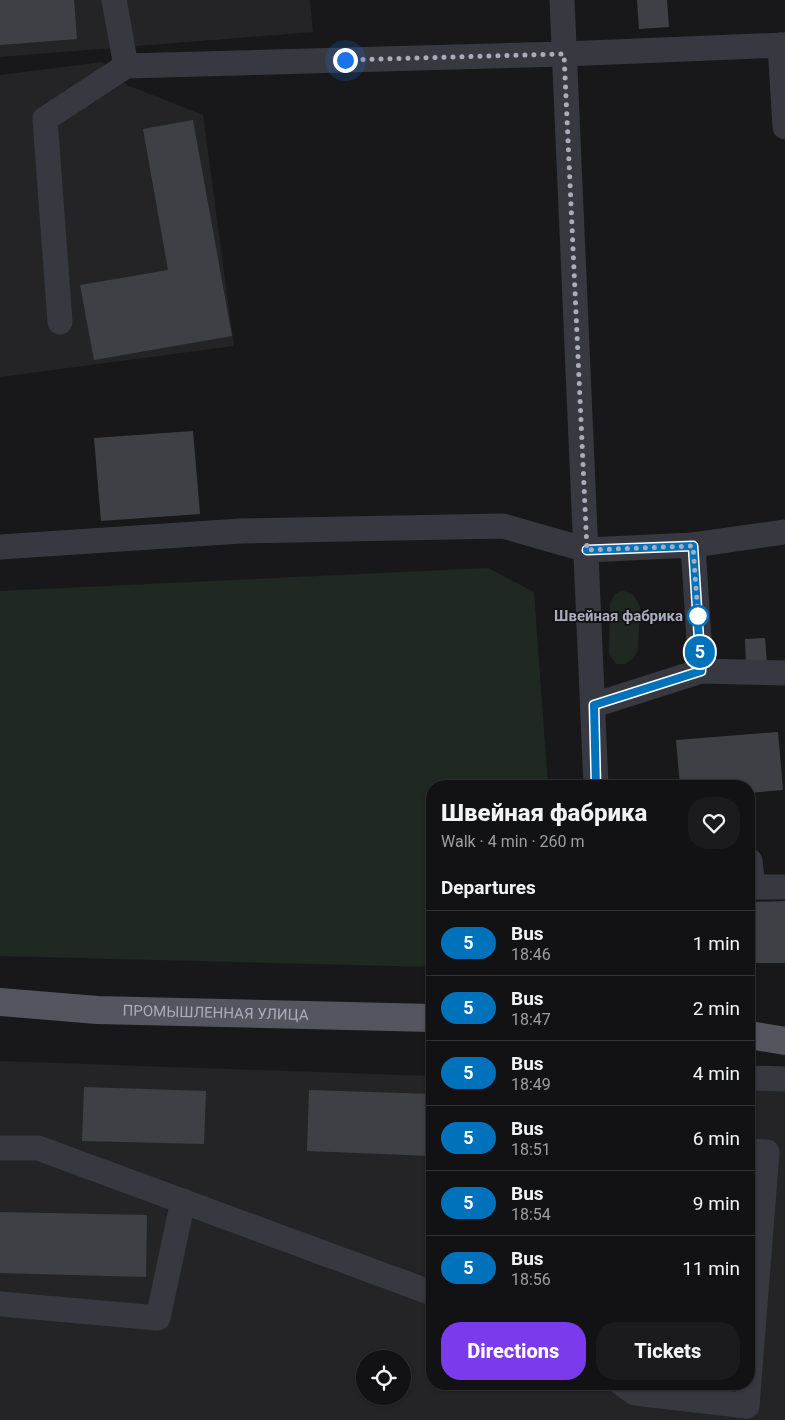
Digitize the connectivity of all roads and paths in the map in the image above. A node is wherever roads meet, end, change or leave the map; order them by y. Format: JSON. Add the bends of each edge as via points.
{"nodes":[{"id":1,"x":114,"y":0,"type":"edge"},
{"id":2,"x":562,"y":0,"type":"edge"},
{"id":3,"x":782,"y":45,"type":"edge"},
{"id":4,"x":564,"y":54,"type":"junction"},
{"id":5,"x":126,"y":66,"type":"junction"},
{"id":6,"x":785,"y":127,"type":"edge"},
{"id":7,"x":60,"y":322,"type":"dead end"},
{"id":8,"x":785,"y":532,"type":"edge"},
{"id":9,"x":693,"y":546,"type":"junction"},
{"id":10,"x":0,"y":547,"type":"edge"},
{"id":11,"x":587,"y":550,"type":"junction"},
{"id":12,"x":701,"y":671,"type":"junction"},
{"id":13,"x":785,"y":672,"type":"edge"},
{"id":14,"x":594,"y":705,"type":"junction"},
{"id":15,"x":596,"y":780,"type":"edge"},
{"id":16,"x":755,"y":887,"type":"edge"},
{"id":17,"x":785,"y":887,"type":"edge"},
{"id":18,"x":0,"y":1002,"type":"edge"},
{"id":19,"x":426,"y":1018,"type":"edge"},
{"id":20,"x":755,"y":1036,"type":"edge"},
{"id":21,"x":785,"y":1041,"type":"edge"},
{"id":22,"x":755,"y":1078,"type":"edge"},
{"id":23,"x":785,"y":1079,"type":"edge"},
{"id":24,"x":0,"y":1148,"type":"edge"},
{"id":25,"x":755,"y":1151,"type":"edge"},
{"id":26,"x":183,"y":1201,"type":"junction"},
{"id":27,"x":755,"y":1245,"type":"edge"},
{"id":28,"x":426,"y":1291,"type":"edge"},
{"id":29,"x":0,"y":1304,"type":"edge"},
{"id":30,"x":631,"y":1390,"type":"edge"},
{"id":31,"x":748,"y":1390,"type":"edge"}],
"edges":[{"from":1,"to":5,"type":"street"},
{"from":2,"to":4,"type":"street"},
{"from":3,"to":4,"type":"street"},
{"from":3,"to":6,"type":"street"},
{"from":4,"to":5,"type":"street"},
{"from":4,"to":11,"type":"street"},
{"from":5,"to":7,"type":"street","via":[[45,120]]},
{"from":8,"to":9,"type":"street"},
{"from":9,"to":11,"type":"street"},
{"from":9,"to":12,"type":"street"},
{"from":10,"to":11,"type":"street","via":[[241,531],[502,526]]},
{"from":11,"to":14,"type":"street"},
{"from":12,"to":13,"type":"street"},
{"from":12,"to":14,"type":"street"},
{"from":14,"to":15,"type":"street"},
{"from":16,"to":17,"type":"street"},
{"from":18,"to":19,"type":"main road","name":"ПРОМЫШЛЕННАЯ УЛИЦА","via":[[97,1010]]},
{"from":20,"to":21,"type":"main road"},
{"from":22,"to":23,"type":"street"},
{"from":24,"to":26,"type":"street","via":[[38,1148]]},
{"from":25,"to":27,"type":"street","via":[[767,1152]]},
{"from":26,"to":28,"type":"street"},
{"from":26,"to":29,"type":"street","via":[[158,1318]]},
{"from":30,"to":31,"type":"street","via":[[747,1406]]}]}
